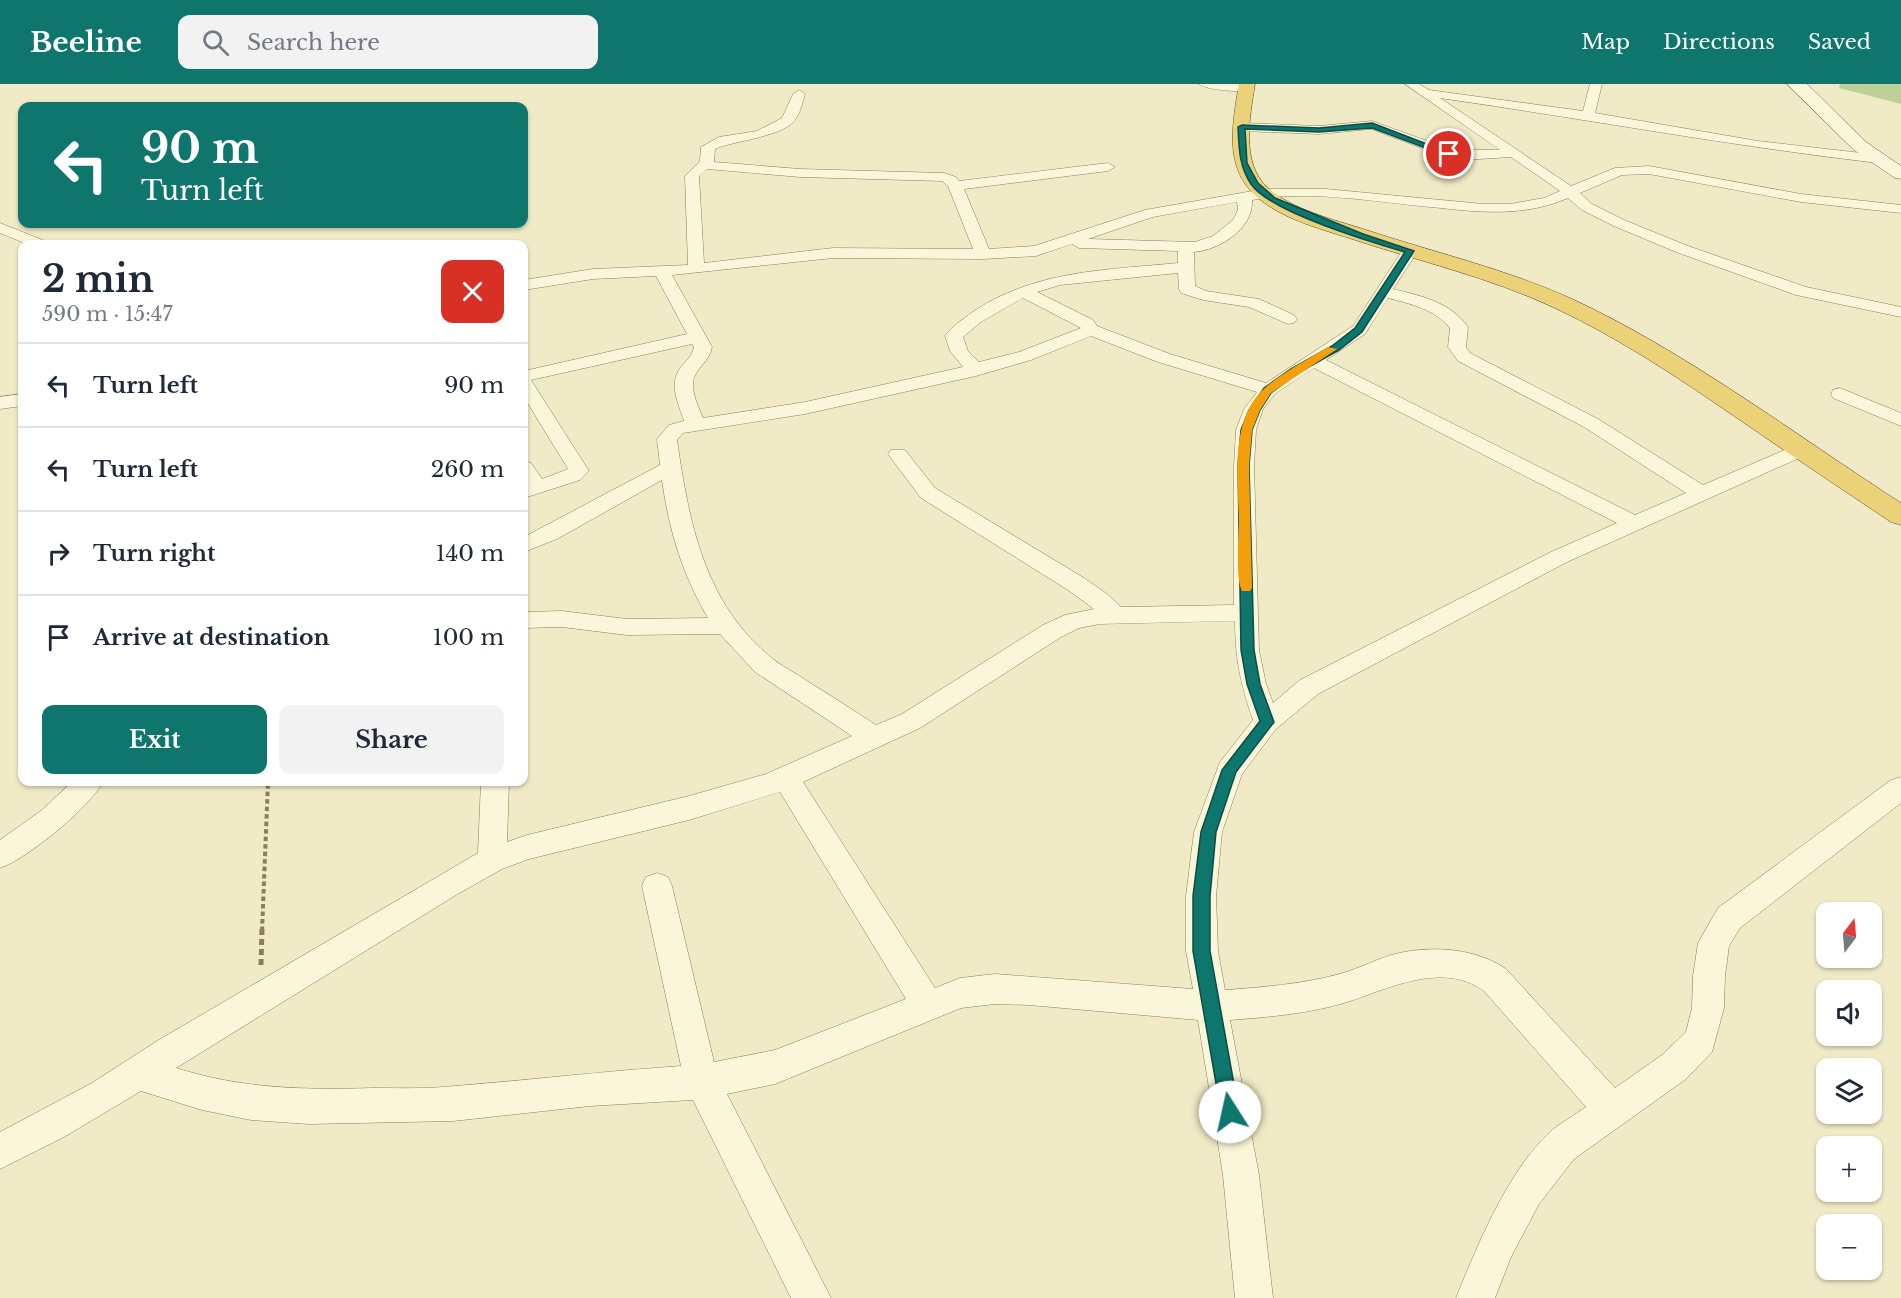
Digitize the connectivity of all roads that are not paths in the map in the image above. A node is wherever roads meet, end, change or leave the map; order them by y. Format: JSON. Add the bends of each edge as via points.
{"nodes":[{"id":1,"x":1205,"y":84,"type":"edge"},
{"id":2,"x":1596,"y":84,"type":"edge"},
{"id":3,"x":1798,"y":84,"type":"edge"},
{"id":4,"x":1246,"y":86,"type":"edge"},
{"id":5,"x":1418,"y":88,"type":"edge"},
{"id":6,"x":799,"y":94,"type":"dead end"},
{"id":7,"x":1588,"y":116,"type":"junction"},
{"id":8,"x":1242,"y":127,"type":"junction"},
{"id":9,"x":1515,"y":153,"type":"junction"},
{"id":10,"x":1878,"y":159,"type":"junction"},
{"id":11,"x":706,"y":165,"type":"junction"},
{"id":12,"x":1108,"y":167,"type":"dead end"},
{"id":13,"x":1901,"y":174,"type":"edge"},
{"id":14,"x":955,"y":186,"type":"junction"},
{"id":15,"x":1568,"y":191,"type":"junction"},
{"id":16,"x":1254,"y":194,"type":"junction"},
{"id":17,"x":1901,"y":209,"type":"edge"},
{"id":18,"x":0,"y":228,"type":"edge"},
{"id":19,"x":29,"y":240,"type":"edge"},
{"id":20,"x":1064,"y":242,"type":"junction"},
{"id":21,"x":1410,"y":251,"type":"junction"},
{"id":22,"x":983,"y":254,"type":"junction"},
{"id":23,"x":1186,"y":257,"type":"junction"},
{"id":24,"x":696,"y":269,"type":"junction"},
{"id":25,"x":661,"y":270,"type":"junction"},
{"id":26,"x":528,"y":284,"type":"edge"},
{"id":27,"x":1022,"y":291,"type":"junction"},
{"id":28,"x":1383,"y":292,"type":"junction"},
{"id":29,"x":1901,"y":312,"type":"edge"},
{"id":30,"x":1288,"y":319,"type":"dead end"},
{"id":31,"x":1091,"y":330,"type":"junction"},
{"id":32,"x":698,"y":337,"type":"junction"},
{"id":33,"x":1313,"y":360,"type":"junction"},
{"id":34,"x":975,"y":369,"type":"junction"},
{"id":35,"x":528,"y":375,"type":"edge"},
{"id":36,"x":528,"y":389,"type":"edge"},
{"id":37,"x":1268,"y":390,"type":"junction"},
{"id":38,"x":1840,"y":394,"type":"dead end"},
{"id":39,"x":18,"y":401,"type":"edge"},
{"id":40,"x":0,"y":404,"type":"edge"},
{"id":41,"x":1901,"y":420,"type":"edge"},
{"id":42,"x":695,"y":425,"type":"junction"},
{"id":43,"x":1802,"y":450,"type":"junction"},
{"id":44,"x":898,"y":454,"type":"dead end"},
{"id":45,"x":671,"y":467,"type":"junction"},
{"id":46,"x":530,"y":490,"type":"edge"},
{"id":47,"x":1701,"y":493,"type":"junction"},
{"id":48,"x":1901,"y":516,"type":"edge"},
{"id":49,"x":1634,"y":523,"type":"junction"},
{"id":50,"x":528,"y":543,"type":"edge"},
{"id":51,"x":1247,"y":613,"type":"junction"},
{"id":52,"x":1115,"y":616,"type":"junction"},
{"id":53,"x":528,"y":620,"type":"edge"},
{"id":54,"x":726,"y":626,"type":"junction"},
{"id":55,"x":1267,"y":722,"type":"junction"},
{"id":56,"x":875,"y":738,"type":"junction"},
{"id":57,"x":786,"y":778,"type":"junction"},
{"id":58,"x":84,"y":786,"type":"edge"},
{"id":59,"x":495,"y":786,"type":"edge"},
{"id":60,"x":1901,"y":788,"type":"edge"},
{"id":61,"x":0,"y":856,"type":"edge"},
{"id":62,"x":492,"y":860,"type":"junction"},
{"id":63,"x":657,"y":886,"type":"dead end"},
{"id":64,"x":927,"y":1004,"type":"junction"},
{"id":65,"x":1212,"y":1006,"type":"junction"},
{"id":66,"x":139,"y":1073,"type":"junction"},
{"id":67,"x":702,"y":1082,"type":"junction"},
{"id":68,"x":1611,"y":1109,"type":"junction"},
{"id":69,"x":0,"y":1150,"type":"edge"},
{"id":70,"x":812,"y":1298,"type":"edge"},
{"id":71,"x":1254,"y":1298,"type":"edge"},
{"id":72,"x":1475,"y":1298,"type":"edge"}],
"edges":[{"from":1,"to":4,"type":"street"},
{"from":2,"to":7,"type":"street"},
{"from":3,"to":10,"type":"main road"},
{"from":4,"to":8,"type":"highway"},
{"from":5,"to":7,"type":"street"},
{"from":5,"to":9,"type":"street"},
{"from":6,"to":11,"type":"street","via":[[787,121],[760,134],[714,143],[708,147]]},
{"from":7,"to":10,"type":"street","via":[[1758,145]]},
{"from":8,"to":9,"type":"street","via":[[1319,130],[1372,125],[1449,154]]},
{"from":8,"to":16,"type":"highway","via":[[1244,163],[1255,184]]},
{"from":9,"to":15,"type":"street"},
{"from":10,"to":13,"type":"main road"},
{"from":11,"to":14,"type":"street","via":[[933,176],[951,180]]},
{"from":11,"to":24,"type":"street","via":[[692,176]]},
{"from":12,"to":14,"type":"street"},
{"from":14,"to":22,"type":"street"},
{"from":15,"to":16,"type":"street","via":[[1547,202],[1498,208],[1381,196]]},
{"from":15,"to":17,"type":"street","via":[[1620,171],[1639,169],[1802,198]]},
{"from":15,"to":29,"type":"street","via":[[1600,214],[1682,249],[1802,291]]},
{"from":16,"to":20,"type":"street","via":[[1150,213]]},
{"from":16,"to":21,"type":"highway","via":[[1360,236]]},
{"from":16,"to":23,"type":"street","via":[[1231,231]]},
{"from":18,"to":19,"type":"street"},
{"from":20,"to":22,"type":"street","via":[[1036,251]]},
{"from":20,"to":23,"type":"street"},
{"from":21,"to":28,"type":"street"},
{"from":21,"to":43,"type":"highway","via":[[1505,280],[1583,313],[1672,364]]},
{"from":22,"to":24,"type":"street","via":[[849,252]]},
{"from":23,"to":27,"type":"street","via":[[1040,284]]},
{"from":23,"to":30,"type":"street","via":[[1186,285],[1193,292],[1253,303]]},
{"from":24,"to":25,"type":"street"},
{"from":25,"to":26,"type":"street","via":[[592,274]]},
{"from":25,"to":32,"type":"street"},
{"from":27,"to":31,"type":"street","via":[[1087,324]]},
{"from":27,"to":34,"type":"street","via":[[954,336],[954,344]]},
{"from":28,"to":33,"type":"street","via":[[1359,330]]},
{"from":28,"to":47,"type":"street","via":[[1440,308],[1459,327],[1457,347],[1464,357],[1591,423]]},
{"from":31,"to":34,"type":"street","via":[[1026,356]]},
{"from":31,"to":37,"type":"street"},
{"from":32,"to":35,"type":"street"},
{"from":32,"to":42,"type":"street","via":[[702,354],[684,378]]},
{"from":33,"to":37,"type":"street"},
{"from":33,"to":49,"type":"street"},
{"from":34,"to":42,"type":"street","via":[[805,408]]},
{"from":36,"to":46,"type":"street","via":[[579,471]]},
{"from":37,"to":51,"type":"street","via":[[1246,430]]},
{"from":38,"to":41,"type":"street"},
{"from":39,"to":40,"type":"street"},
{"from":42,"to":45,"type":"street","via":[[683,427],[667,439]]},
{"from":43,"to":47,"type":"street"},
{"from":43,"to":48,"type":"highway"},
{"from":44,"to":52,"type":"street","via":[[928,493],[1076,584]]},
{"from":45,"to":50,"type":"street"},
{"from":45,"to":54,"type":"street","via":[[684,546],[707,600]]},
{"from":47,"to":49,"type":"street"},
{"from":49,"to":55,"type":"street","via":[[1559,557],[1309,687]]},
{"from":51,"to":52,"type":"street"},
{"from":51,"to":55,"type":"street","via":[[1247,650],[1253,684]]},
{"from":52,"to":56,"type":"street","via":[[1073,621],[910,721]]},
{"from":53,"to":54,"type":"street","via":[[562,619],[627,627]]},
{"from":54,"to":56,"type":"street","via":[[760,662]]},
{"from":55,"to":65,"type":"street","via":[[1230,770],[1209,832],[1202,896],[1202,951]]},
{"from":56,"to":57,"type":"street"},
{"from":57,"to":62,"type":"street","via":[[688,808],[527,847]]},
{"from":57,"to":64,"type":"street"},
{"from":58,"to":61,"type":"street","via":[[52,818]]},
{"from":59,"to":62,"type":"street"},
{"from":60,"to":68,"type":"street","via":[[1729,918],[1714,943],[1708,1008],[1700,1041],[1674,1067]]},
{"from":62,"to":66,"type":"street"},
{"from":63,"to":67,"type":"street"},
{"from":64,"to":65,"type":"street","via":[[960,993],[994,989]]},
{"from":64,"to":67,"type":"street","via":[[775,1066]]},
{"from":65,"to":68,"type":"street","via":[[1276,1001],[1332,990],[1418,964],[1472,968],[1495,980]]},
{"from":65,"to":71,"type":"street","via":[[1241,1175]]},
{"from":66,"to":67,"type":"street","via":[[202,1093],[251,1103],[309,1107],[453,1104]]},
{"from":66,"to":69,"type":"street","via":[[52,1125]]},
{"from":67,"to":70,"type":"street"},
{"from":68,"to":72,"type":"street","via":[[1561,1146],[1526,1191]]}]}
